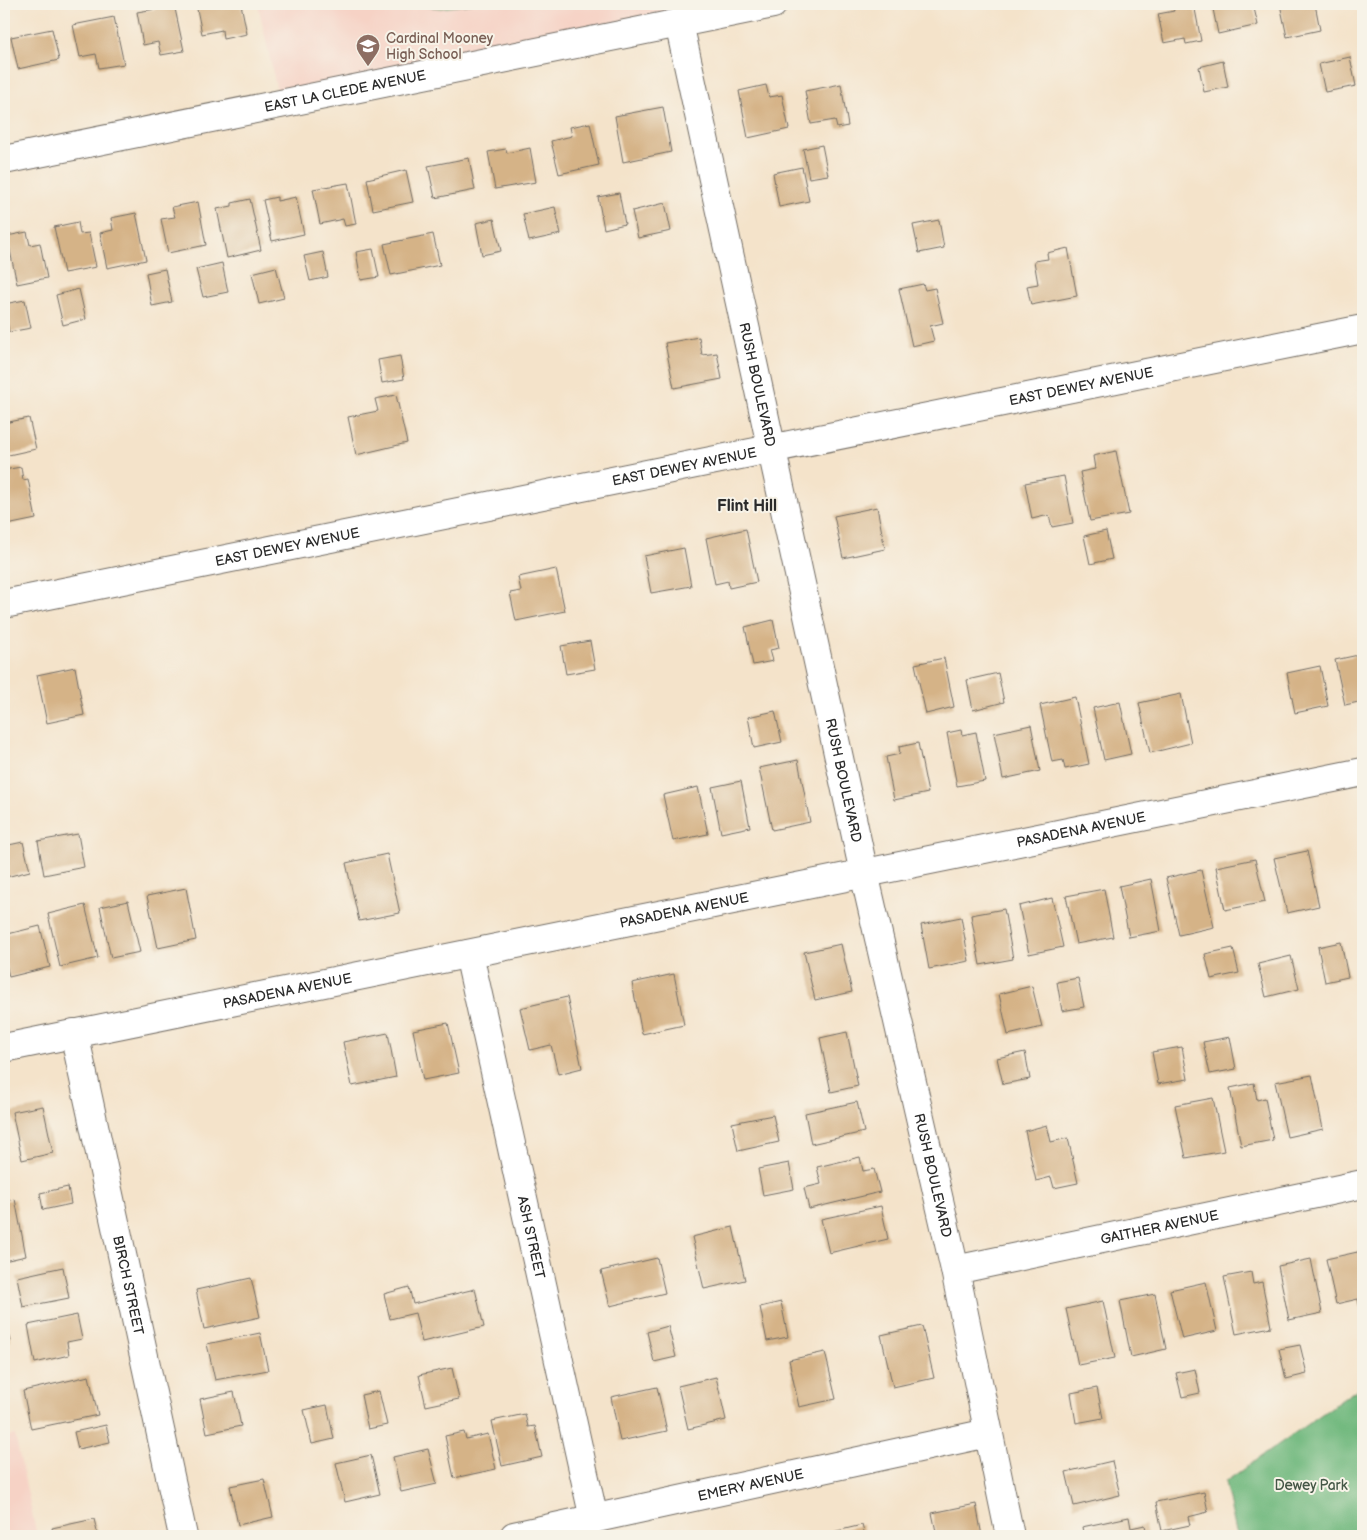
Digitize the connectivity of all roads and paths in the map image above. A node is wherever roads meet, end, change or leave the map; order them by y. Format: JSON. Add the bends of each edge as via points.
{"nodes":[{"id":1,"x":773,"y":4,"type":"edge"},
{"id":2,"x":679,"y":24,"type":"junction"},
{"id":3,"x":4,"y":160,"type":"edge"},
{"id":4,"x":1363,"y":329,"type":"edge"},
{"id":5,"x":772,"y":447,"type":"junction"},
{"id":6,"x":4,"y":604,"type":"edge"},
{"id":7,"x":1363,"y":772,"type":"edge"},
{"id":8,"x":864,"y":873,"type":"junction"},
{"id":9,"x":469,"y":954,"type":"junction"},
{"id":10,"x":74,"y":1033,"type":"junction"},
{"id":11,"x":4,"y":1048,"type":"edge"},
{"id":12,"x":1363,"y":1184,"type":"edge"},
{"id":13,"x":955,"y":1270,"type":"junction"},
{"id":14,"x":988,"y":1433,"type":"junction"},
{"id":15,"x":594,"y":1519,"type":"junction"},
{"id":16,"x":183,"y":1536,"type":"edge"},
{"id":17,"x":514,"y":1536,"type":"edge"},
{"id":18,"x":1010,"y":1536,"type":"edge"}],
"edges":[{"from":1,"to":2,"type":"street","name":"EAST LA CLEDE AVENUE"},
{"from":2,"to":3,"type":"street","name":"EAST LA CLEDE AVENUE"},
{"from":2,"to":5,"type":"street","name":"RUSH BOULEVARD"},
{"from":4,"to":5,"type":"street","name":"EAST DEWEY AVENUE"},
{"from":5,"to":6,"type":"street","name":"EAST DEWEY AVENUE"},
{"from":5,"to":8,"type":"street","name":"RUSH BOULEVARD"},
{"from":7,"to":8,"type":"street","name":"PASADENA AVENUE"},
{"from":8,"to":9,"type":"street","name":"PASADENA AVENUE"},
{"from":8,"to":13,"type":"street","name":"RUSH BOULEVARD"},
{"from":9,"to":10,"type":"street","name":"PASADENA AVENUE"},
{"from":9,"to":15,"type":"street","name":"ASH STREET"},
{"from":10,"to":11,"type":"street","name":"PASADENA AVENUE"},
{"from":10,"to":16,"type":"street","name":"BIRCH STREET"},
{"from":12,"to":13,"type":"street","name":"GAITHER AVENUE"},
{"from":13,"to":14,"type":"street","name":"RUSH BOULEVARD"},
{"from":14,"to":15,"type":"street","name":"EMERY AVENUE"},
{"from":14,"to":18,"type":"street","name":"RUSH BOULEVARD"},
{"from":15,"to":17,"type":"street","name":"EMERY AVENUE"}]}
